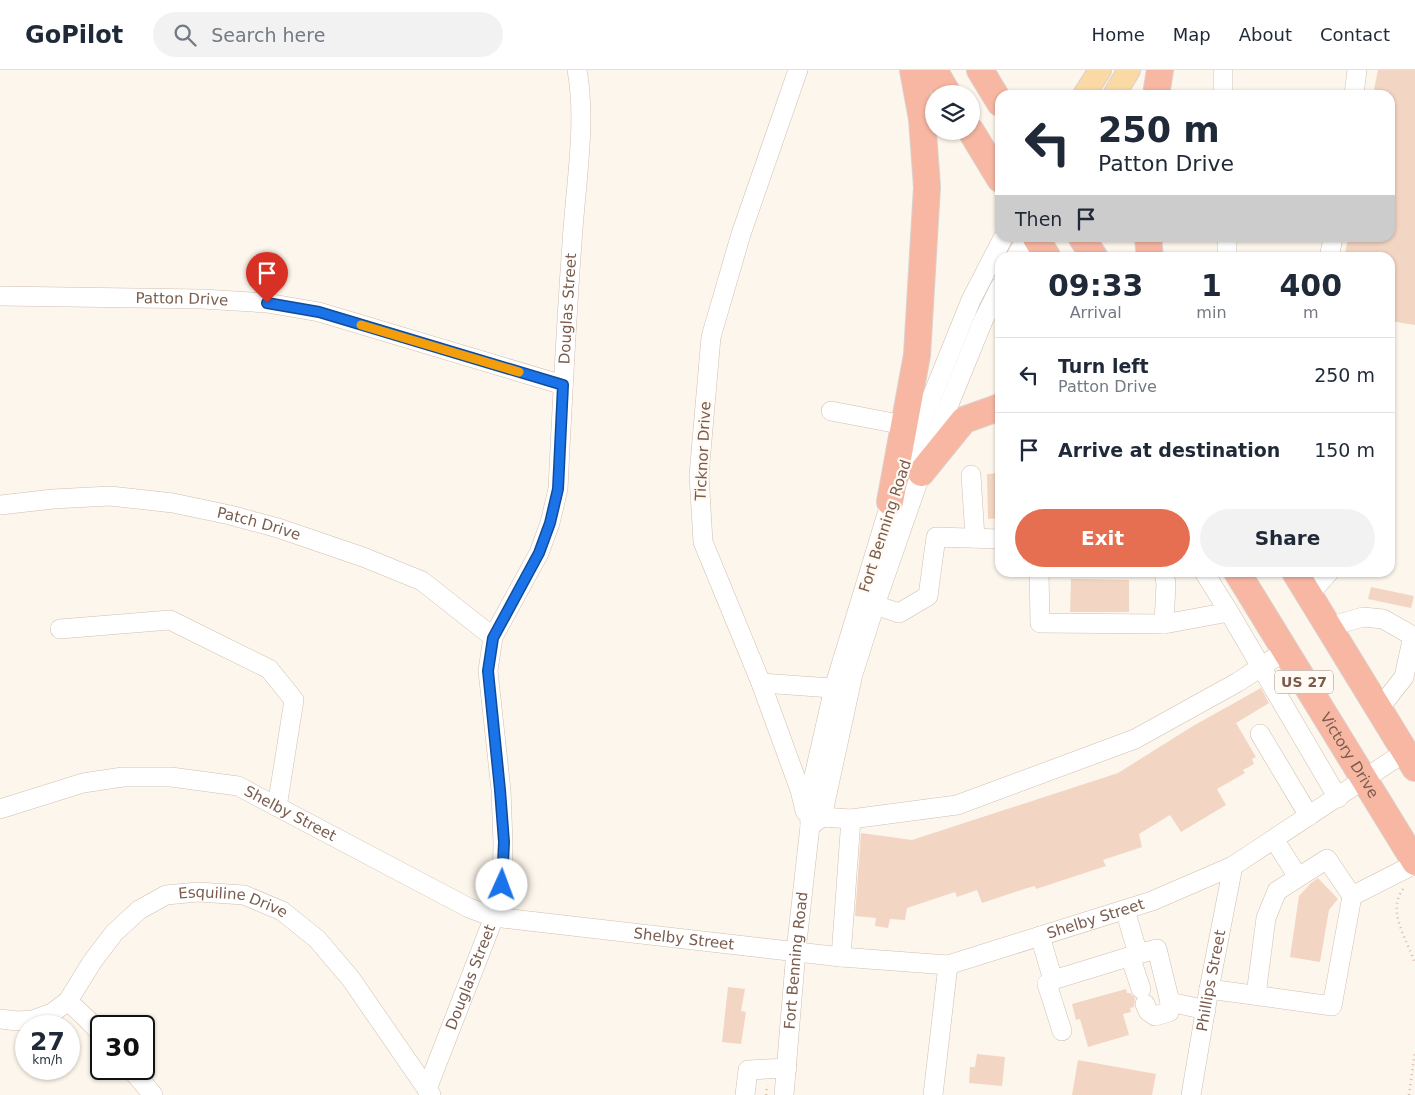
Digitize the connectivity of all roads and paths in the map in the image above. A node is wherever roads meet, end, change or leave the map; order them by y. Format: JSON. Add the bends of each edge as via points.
{"nodes":[{"id":1,"x":577,"y":70,"type":"edge"},
{"id":2,"x":798,"y":70,"type":"edge"},
{"id":3,"x":912,"y":70,"type":"edge"},
{"id":4,"x":934,"y":70,"type":"edge"},
{"id":5,"x":980,"y":70,"type":"edge"},
{"id":6,"x":1100,"y":70,"type":"edge"},
{"id":7,"x":1129,"y":70,"type":"edge"},
{"id":8,"x":1160,"y":70,"type":"edge"},
{"id":9,"x":1223,"y":70,"type":"edge"},
{"id":10,"x":1356,"y":70,"type":"edge"},
{"id":11,"x":943,"y":85,"type":"edge"},
{"id":12,"x":1087,"y":90,"type":"edge"},
{"id":13,"x":1117,"y":90,"type":"edge"},
{"id":14,"x":1157,"y":90,"type":"edge"},
{"id":15,"x":1223,"y":90,"type":"edge"},
{"id":16,"x":1354,"y":90,"type":"edge"},
{"id":17,"x":995,"y":94,"type":"edge"},
{"id":18,"x":976,"y":140,"type":"edge"},
{"id":19,"x":995,"y":171,"type":"edge"},
{"id":20,"x":995,"y":254,"type":"edge"},
{"id":21,"x":0,"y":296,"type":"edge"},
{"id":22,"x":995,"y":298,"type":"edge"},
{"id":23,"x":563,"y":385,"type":"junction"},
{"id":24,"x":995,"y":409,"type":"edge"},
{"id":25,"x":830,"y":411,"type":"dead end"},
{"id":26,"x":904,"y":425,"type":"junction"},
{"id":27,"x":922,"y":474,"type":"junction"},
{"id":28,"x":971,"y":475,"type":"dead end"},
{"id":29,"x":890,"y":502,"type":"junction"},
{"id":30,"x":0,"y":505,"type":"edge"},
{"id":31,"x":975,"y":538,"type":"junction"},
{"id":32,"x":995,"y":539,"type":"edge"},
{"id":33,"x":1039,"y":577,"type":"edge"},
{"id":34,"x":1165,"y":577,"type":"edge"},
{"id":35,"x":1207,"y":577,"type":"edge"},
{"id":36,"x":1240,"y":577,"type":"edge"},
{"id":37,"x":1298,"y":577,"type":"edge"},
{"id":38,"x":1325,"y":577,"type":"edge"},
{"id":39,"x":1309,"y":595,"type":"junction"},
{"id":40,"x":875,"y":605,"type":"junction"},
{"id":41,"x":1229,"y":612,"type":"junction"},
{"id":42,"x":1164,"y":624,"type":"junction"},
{"id":43,"x":1328,"y":627,"type":"junction"},
{"id":44,"x":60,"y":629,"type":"dead end"},
{"id":45,"x":493,"y":638,"type":"junction"},
{"id":46,"x":1285,"y":652,"type":"junction"},
{"id":47,"x":1261,"y":667,"type":"junction"},
{"id":48,"x":761,"y":683,"type":"junction"},
{"id":49,"x":842,"y":689,"type":"junction"},
{"id":50,"x":1379,"y":709,"type":"junction"},
{"id":51,"x":1260,"y":734,"type":"dead end"},
{"id":52,"x":1410,"y":760,"type":"edge"},
{"id":53,"x":1364,"y":781,"type":"junction"},
{"id":54,"x":1338,"y":798,"type":"junction"},
{"id":55,"x":276,"y":807,"type":"junction"},
{"id":56,"x":0,"y":809,"type":"edge"},
{"id":57,"x":1309,"y":816,"type":"junction"},
{"id":58,"x":851,"y":819,"type":"junction"},
{"id":59,"x":816,"y":822,"type":"junction"},
{"id":60,"x":1274,"y":838,"type":"junction"},
{"id":61,"x":1415,"y":863,"type":"edge"},
{"id":62,"x":1233,"y":866,"type":"junction"},
{"id":63,"x":1298,"y":877,"type":"junction"},
{"id":64,"x":1400,"y":892,"type":"dead end"},
{"id":65,"x":1352,"y":896,"type":"junction"},
{"id":66,"x":1125,"y":910,"type":"junction"},
{"id":67,"x":494,"y":917,"type":"junction"},
{"id":68,"x":1040,"y":936,"type":"junction"},
{"id":69,"x":796,"y":951,"type":"junction"},
{"id":70,"x":1134,"y":955,"type":"junction"},
{"id":71,"x":841,"y":957,"type":"junction"},
{"id":72,"x":1415,"y":964,"type":"edge"},
{"id":73,"x":948,"y":965,"type":"junction"},
{"id":74,"x":1053,"y":980,"type":"junction"},
{"id":75,"x":1209,"y":989,"type":"junction"},
{"id":76,"x":1256,"y":995,"type":"junction"},
{"id":77,"x":68,"y":1001,"type":"junction"},
{"id":78,"x":1170,"y":1002,"type":"junction"},
{"id":79,"x":1206,"y":1010,"type":"junction"},
{"id":80,"x":0,"y":1019,"type":"edge"},
{"id":81,"x":90,"y":1022,"type":"edge"},
{"id":82,"x":1062,"y":1031,"type":"dead end"},
{"id":83,"x":1415,"y":1052,"type":"edge"},
{"id":84,"x":787,"y":1068,"type":"junction"},
{"id":85,"x":140,"y":1080,"type":"edge"},
{"id":86,"x":429,"y":1092,"type":"edge"},
{"id":87,"x":153,"y":1095,"type":"edge"},
{"id":88,"x":745,"y":1095,"type":"edge"},
{"id":89,"x":784,"y":1095,"type":"edge"},
{"id":90,"x":932,"y":1095,"type":"edge"},
{"id":91,"x":1191,"y":1095,"type":"edge"},
{"id":92,"x":1409,"y":1095,"type":"edge"}],
"edges":[{"from":1,"to":23,"type":"street","name":"Douglas Street","via":[[580,140]]},
{"from":2,"to":48,"type":"street","name":"Ticknor Drive","via":[[741,234],[711,337],[699,475],[703,542]]},
{"from":3,"to":26,"type":"highway","via":[[922,119],[927,187],[917,355]]},
{"from":4,"to":11,"type":"highway"},
{"from":5,"to":17,"type":"highway"},
{"from":6,"to":12,"type":"main road"},
{"from":7,"to":13,"type":"main road"},
{"from":8,"to":14,"type":"highway"},
{"from":9,"to":15,"type":"street"},
{"from":10,"to":16,"type":"street"},
{"from":18,"to":19,"type":"highway"},
{"from":20,"to":29,"type":"street","name":"Fort Benning Road","via":[[943,366]]},
{"from":21,"to":23,"type":"street","name":"Patton Drive","via":[[267,303],[319,312]]},
{"from":22,"to":27,"type":"street","name":"Fort Benning Road"},
{"from":23,"to":45,"type":"street","name":"Douglas Street","via":[[558,489],[550,523],[539,553]]},
{"from":24,"to":27,"type":"highway","via":[[964,420]]},
{"from":25,"to":26,"type":"street"},
{"from":26,"to":29,"type":"highway"},
{"from":27,"to":40,"type":"street","name":"Fort Benning Road"},
{"from":28,"to":31,"type":"street"},
{"from":29,"to":49,"type":"street","name":"Fort Benning Road"},
{"from":30,"to":45,"type":"street","name":"Patch Drive","via":[[110,496],[173,503],[270,526],[422,580]]},
{"from":31,"to":32,"type":"street"},
{"from":31,"to":40,"type":"street","via":[[936,537],[928,596],[899,613]]},
{"from":33,"to":42,"type":"street","via":[[1040,623]]},
{"from":34,"to":42,"type":"street"},
{"from":35,"to":41,"type":"street"},
{"from":36,"to":46,"type":"highway","name":"Victory Drive","number":"US 27"},
{"from":37,"to":39,"type":"highway","number":"US 27"},
{"from":38,"to":39,"type":"street"},
{"from":39,"to":43,"type":"highway","number":"US 27"},
{"from":40,"to":49,"type":"street","name":"Fort Benning Road","via":[[853,674]]},
{"from":41,"to":42,"type":"street"},
{"from":41,"to":47,"type":"street"},
{"from":43,"to":50,"type":"highway","number":"US 27"},
{"from":43,"to":50,"type":"street","via":[[1363,617],[1383,619],[1413,636],[1404,677]]},
{"from":44,"to":55,"type":"street","via":[[170,620],[270,669],[294,700]]},
{"from":45,"to":67,"type":"street","name":"Douglas Street","via":[[488,671],[504,842],[502,885]]},
{"from":46,"to":47,"type":"street"},
{"from":46,"to":53,"type":"highway","name":"Victory Drive","number":"US 27"},
{"from":47,"to":54,"type":"street"},
{"from":47,"to":58,"type":"street","via":[[1135,739],[957,805]]},
{"from":48,"to":49,"type":"street"},
{"from":48,"to":59,"type":"street","name":"Ticknor Drive","via":[[800,790]]},
{"from":49,"to":59,"type":"street","name":"Fort Benning Road","via":[[809,798]]},
{"from":50,"to":52,"type":"highway","number":"US 27"},
{"from":51,"to":57,"type":"street"},
{"from":52,"to":53,"type":"street","name":"Shelby Street"},
{"from":53,"to":54,"type":"street","name":"Shelby Street"},
{"from":53,"to":61,"type":"highway","name":"Victory Drive","number":"US 27"},
{"from":54,"to":57,"type":"street","name":"Shelby Street"},
{"from":55,"to":56,"type":"street","name":"Shelby Street","via":[[238,786],[171,777],[123,777],[83,783]]},
{"from":55,"to":67,"type":"street","name":"Shelby Street","via":[[469,908]]},
{"from":57,"to":60,"type":"street","name":"Shelby Street"},
{"from":58,"to":59,"type":"street"},
{"from":58,"to":71,"type":"street"},
{"from":59,"to":69,"type":"street","name":"Fort Benning Road"},
{"from":60,"to":62,"type":"street","name":"Shelby Street"},
{"from":60,"to":63,"type":"street"},
{"from":61,"to":65,"type":"street"},
{"from":62,"to":66,"type":"street","name":"Shelby Street"},
{"from":62,"to":75,"type":"street","name":"Phillips Street"},
{"from":63,"to":65,"type":"street","via":[[1327,859]]},
{"from":63,"to":76,"type":"street","via":[[1277,891],[1266,918]]},
{"from":64,"to":72,"type":"path","via":[[1395,906],[1396,917]]},
{"from":65,"to":76,"type":"street","via":[[1332,1006]]},
{"from":66,"to":68,"type":"street","name":"Shelby Street"},
{"from":66,"to":70,"type":"street"},
{"from":67,"to":69,"type":"street","name":"Shelby Street"},
{"from":67,"to":86,"type":"street","name":"Douglas Street"},
{"from":68,"to":73,"type":"street","name":"Shelby Street"},
{"from":68,"to":74,"type":"street"},
{"from":69,"to":71,"type":"street","name":"Shelby Street"},
{"from":69,"to":84,"type":"street","name":"Fort Benning Road"},
{"from":70,"to":74,"type":"street"},
{"from":70,"to":78,"type":"street","via":[[1157,949]]},
{"from":70,"to":78,"type":"street","via":[[1148,1011],[1155,1016],[1169,1012]]},
{"from":71,"to":73,"type":"street","name":"Shelby Street"},
{"from":73,"to":90,"type":"street"},
{"from":74,"to":82,"type":"street","via":[[1047,984]]},
{"from":75,"to":76,"type":"street"},
{"from":75,"to":79,"type":"street","name":"Phillips Street"},
{"from":77,"to":80,"type":"street","name":"Esquiline Drive","via":[[52,1013],[33,1020]]},
{"from":77,"to":81,"type":"street"},
{"from":77,"to":86,"type":"street","name":"Esquiline Drive","via":[[114,933],[139,910],[166,895],[198,892],[244,896],[282,911],[318,939],[352,979]]},
{"from":78,"to":79,"type":"street"},
{"from":79,"to":91,"type":"street","name":"Phillips Street"},
{"from":83,"to":92,"type":"path"},
{"from":84,"to":88,"type":"street","via":[[748,1070]]},
{"from":84,"to":89,"type":"street","name":"Fort Benning Road"},
{"from":85,"to":87,"type":"street"}]}
